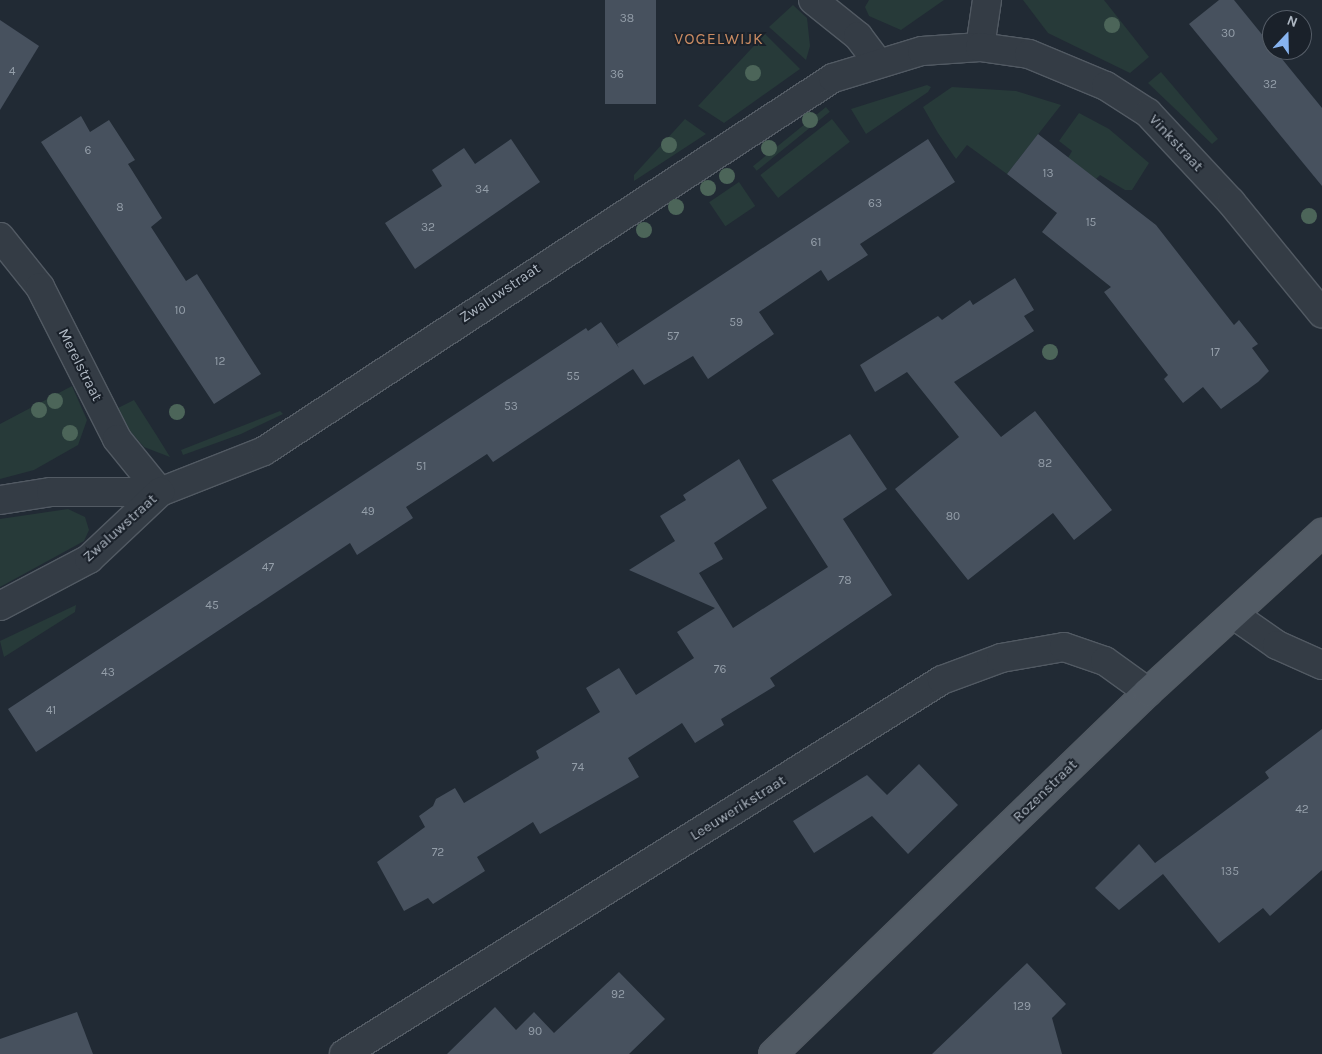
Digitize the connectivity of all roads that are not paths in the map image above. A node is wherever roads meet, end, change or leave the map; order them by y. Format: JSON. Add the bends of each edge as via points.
{"nodes":[{"id":1,"x":986,"y":0,"type":"edge"},
{"id":2,"x":831,"y":5,"type":"edge"},
{"id":3,"x":980,"y":47,"type":"junction"},
{"id":4,"x":878,"y":63,"type":"junction"},
{"id":5,"x":833,"y":78,"type":"joint"},
{"id":6,"x":0,"y":237,"type":"edge"},
{"id":7,"x":1322,"y":313,"type":"edge"},
{"id":8,"x":160,"y":492,"type":"junction"},
{"id":9,"x":0,"y":500,"type":"edge"},
{"id":10,"x":1318,"y":545,"type":"edge"},
{"id":11,"x":0,"y":606,"type":"edge"},
{"id":12,"x":1234,"y":615,"type":"junction"},
{"id":13,"x":1322,"y":665,"type":"edge"},
{"id":14,"x":1148,"y":692,"type":"junction"},
{"id":15,"x":344,"y":1054,"type":"edge"},
{"id":16,"x":773,"y":1054,"type":"edge"}],
"edges":[{"from":1,"to":3,"type":"street"},
{"from":2,"to":4,"type":"street"},
{"from":3,"to":4,"type":"street","name":"Vinkstraat","via":[[922,51]]},
{"from":3,"to":7,"type":"street","name":"Vinkstraat","via":[[1063,65],[1148,113],[1231,202]]},
{"from":4,"to":5,"type":"street","name":"Vinkstraat"},
{"from":5,"to":8,"type":"street","name":"Zwaluwstraat","via":[[264,451]]},
{"from":6,"to":8,"type":"street","name":"Merelstraat","via":[[40,287],[118,439]]},
{"from":8,"to":9,"type":"street","name":"Zwaluwstraat","via":[[52,492]]},
{"from":8,"to":11,"type":"street","name":"Zwaluwstraat","via":[[89,559]]},
{"from":10,"to":12,"type":"main road","name":"Rozenstraat"},
{"from":12,"to":13,"type":"street","via":[[1277,645]]},
{"from":12,"to":14,"type":"main road","name":"Rozenstraat"},
{"from":14,"to":15,"type":"street","name":"Leeuwerikstraat","via":[[1105,661],[1064,647],[1001,658],[942,680]]},
{"from":14,"to":16,"type":"main road","name":"Rozenstraat"}]}
